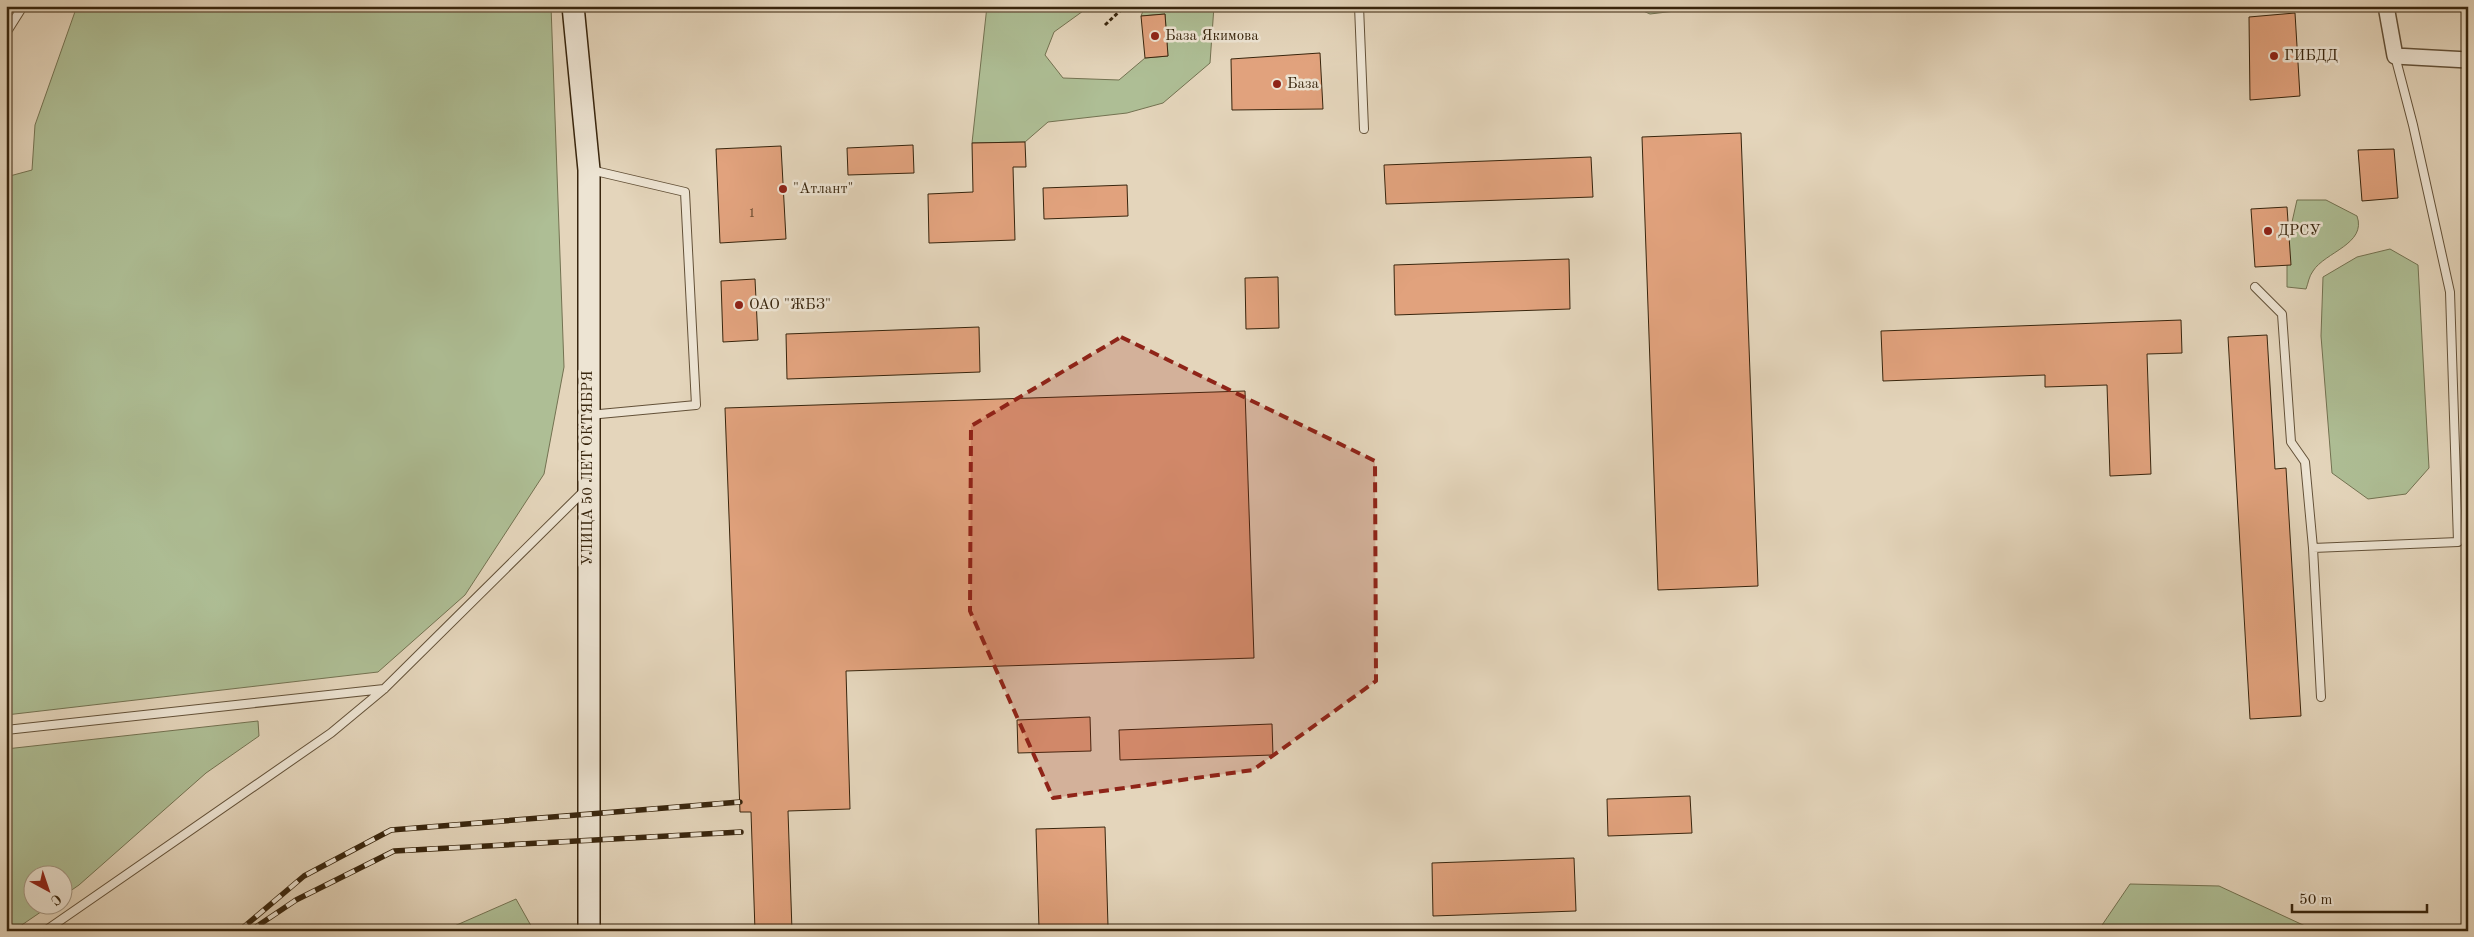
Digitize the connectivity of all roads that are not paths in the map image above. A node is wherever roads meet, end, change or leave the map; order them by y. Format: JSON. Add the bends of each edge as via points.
{"nodes":[{"id":1,"x":23,"y":6,"type":"edge"},
{"id":2,"x":572,"y":6,"type":"edge"},
{"id":3,"x":1359,"y":6,"type":"edge"},
{"id":4,"x":2386,"y":6,"type":"edge"},
{"id":5,"x":6,"y":34,"type":"edge"},
{"id":6,"x":2395,"y":56,"type":"junction"},
{"id":7,"x":2468,"y":60,"type":"edge"},
{"id":8,"x":1364,"y":129,"type":"dead end"},
{"id":9,"x":589,"y":170,"type":"junction"},
{"id":10,"x":2255,"y":286,"type":"dead end"},
{"id":11,"x":587,"y":415,"type":"junction"},
{"id":12,"x":588,"y":488,"type":"junction"},
{"id":13,"x":2313,"y":548,"type":"junction"},
{"id":14,"x":384,"y":689,"type":"junction"},
{"id":15,"x":2321,"y":697,"type":"dead end"},
{"id":16,"x":6,"y":730,"type":"edge"},
{"id":17,"x":45,"y":931,"type":"edge"},
{"id":18,"x":589,"y":931,"type":"edge"}],
"edges":[{"from":1,"to":5,"type":"lane"},
{"from":2,"to":9,"type":"main road","name":"УЛИЦА 50 ЛЕТ ОКТЯБРЯ"},
{"from":3,"to":8,"type":"lane"},
{"from":4,"to":6,"type":"street"},
{"from":6,"to":7,"type":"street"},
{"from":6,"to":13,"type":"lane","via":[[2450,292],[2458,542]]},
{"from":9,"to":11,"type":"main road","name":"УЛИЦА 50 ЛЕТ ОКТЯБРЯ"},
{"from":9,"to":11,"type":"lane","via":[[684,192],[696,405]]},
{"from":10,"to":13,"type":"lane","via":[[2282,314],[2291,442],[2305,462]]},
{"from":11,"to":12,"type":"main road","name":"УЛИЦА 50 ЛЕТ ОКТЯБРЯ"},
{"from":12,"to":14,"type":"lane"},
{"from":12,"to":18,"type":"main road","name":"УЛИЦА 50 ЛЕТ ОКТЯБРЯ"},
{"from":13,"to":15,"type":"lane"},
{"from":14,"to":16,"type":"lane"},
{"from":14,"to":17,"type":"lane","via":[[331,733]]}]}
